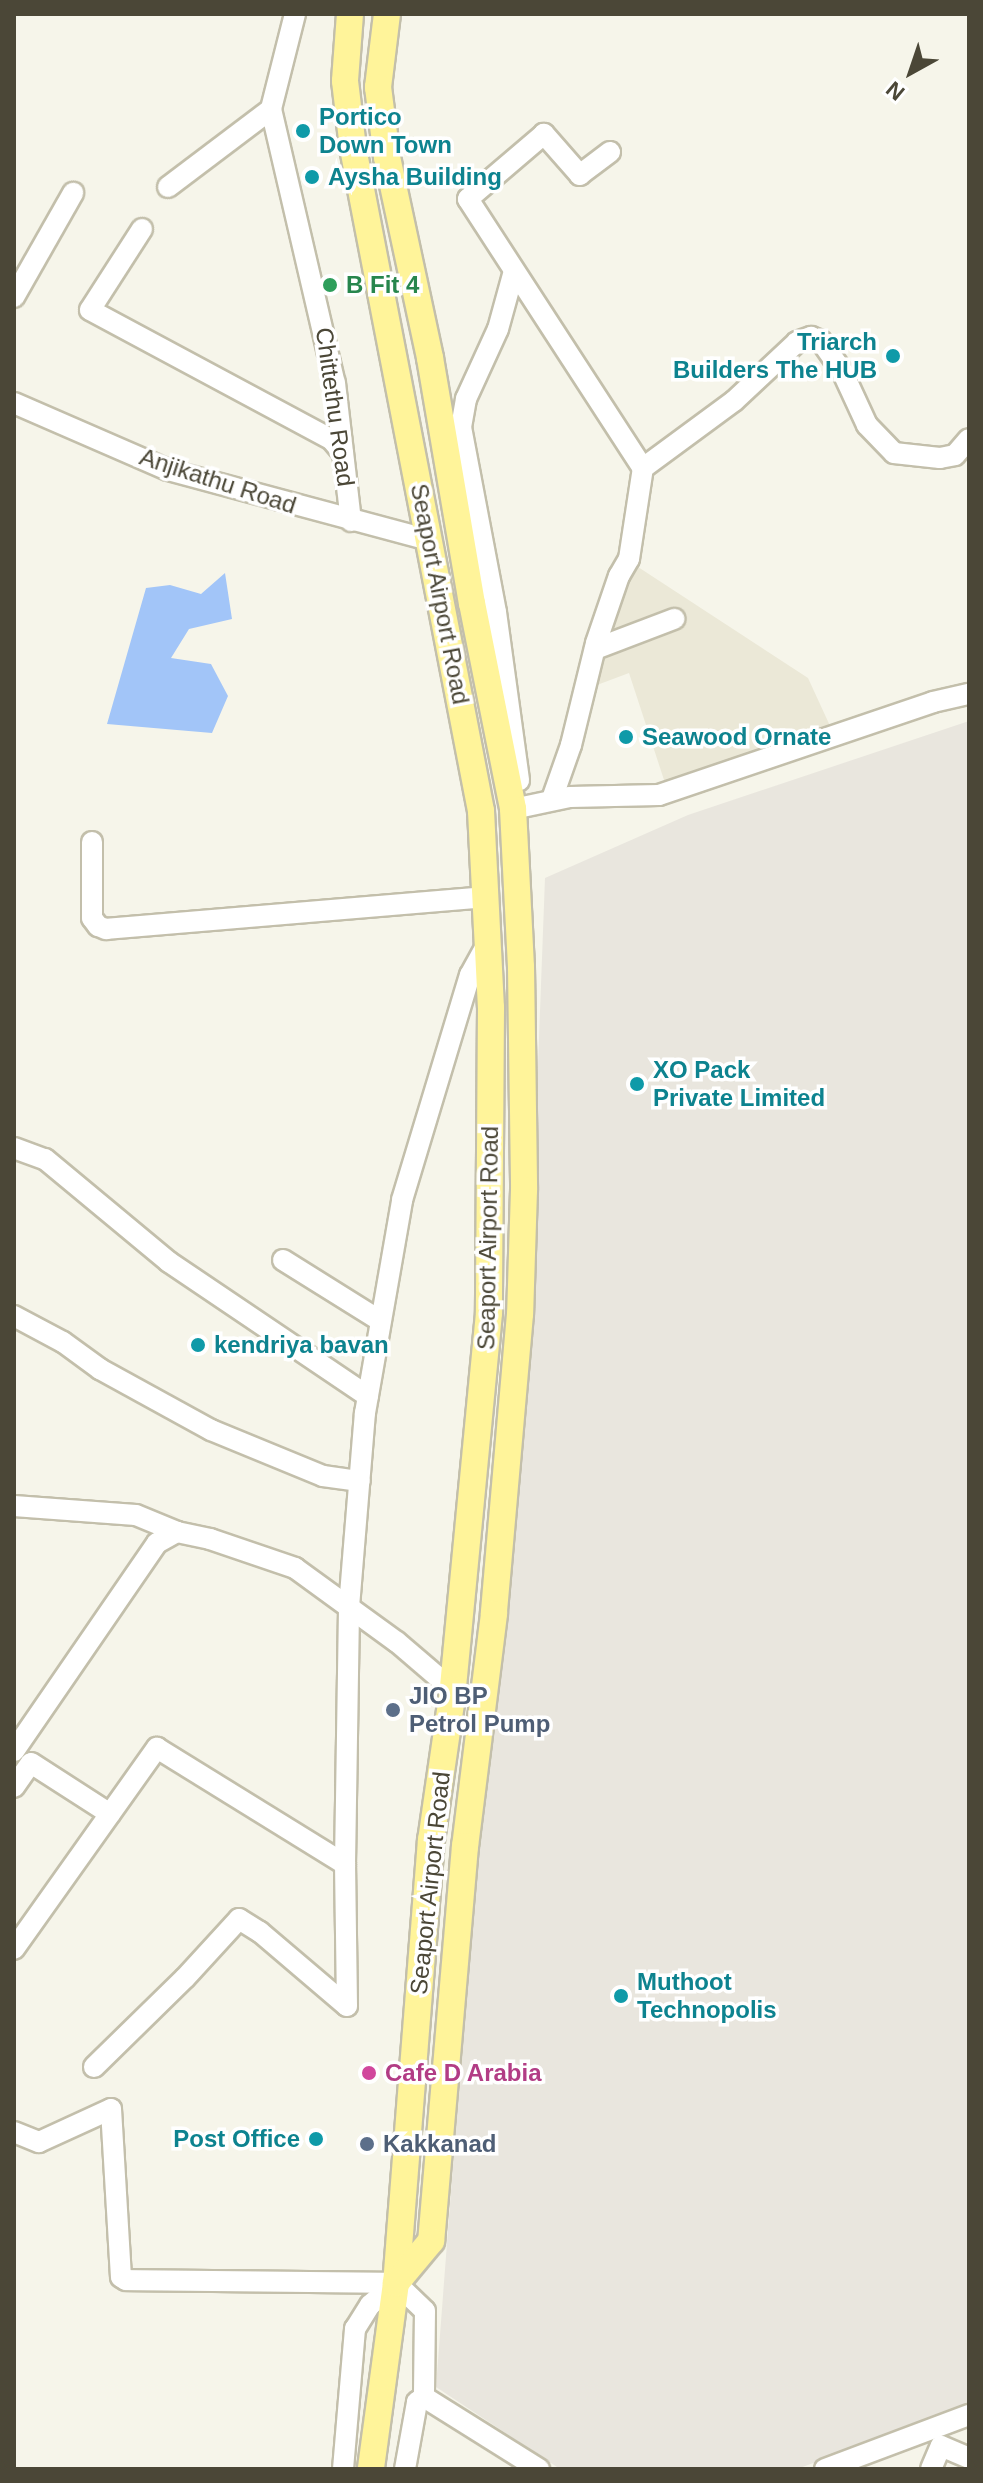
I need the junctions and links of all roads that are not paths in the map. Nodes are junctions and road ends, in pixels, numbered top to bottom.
1 (295, 14) edge
2 (350, 14) edge
3 (387, 14) edge
4 (271, 109) junction
5 (610, 152) dead end
6 (168, 187) dead end
7 (73, 193) dead end
8 (142, 229) dead end
9 (514, 271) junction
10 (14, 297) edge
11 (14, 403) edge
12 (969, 439) edge
13 (343, 453) junction
14 (643, 468) junction
15 (351, 521) junction
16 (429, 540) junction
17 (674, 619) dead end
18 (595, 649) junction
19 (969, 694) edge
20 (552, 799) junction
21 (518, 808) junction
22 (92, 842) dead end
23 (486, 897) junction
24 (489, 941) junction
25 (14, 1148) edge
26 (283, 1260) dead end
27 (14, 1316) edge
28 (379, 1320) junction
29 (368, 1396) junction
30 (360, 1481) junction
31 (14, 1506) edge
32 (177, 1532) junction
33 (349, 1607) junction
34 (453, 1690) junction
35 (14, 1751) edge
36 (14, 1787) edge
37 (110, 1814) junction
38 (345, 1864) junction
39 (14, 1949) edge
40 (94, 2067) dead end
41 (14, 2132) edge
42 (396, 2283) junction
43 (424, 2397) junction
44 (969, 2415) edge
45 (938, 2437) junction
46 (969, 2458) edge
47 (343, 2469) edge
48 (371, 2469) edge
49 (405, 2469) edge
50 (539, 2469) edge
51 (825, 2469) edge
52 (931, 2469) edge

1 - 4 street, Chittethu Road
2 - 16 main road, Seaport Airport Road
3 - 21 main road, Seaport Airport Road
4 - 6 street
4 - 13 street, Chittethu Road
5 - 9 street
7 - 10 street
8 - 13 street
9 - 14 street
9 - 21 street
11 - 15 street, Anjikathu Road
12 - 14 street
13 - 15 street, Chittethu Road
14 - 18 street
15 - 16 street, Anjikathu Road
16 - 23 main road, Seaport Airport Road
17 - 18 street
18 - 20 street
19 - 20 street
20 - 21 street
21 - 42 main road, Seaport Airport Road
22 - 23 street
23 - 24 main road, Seaport Airport Road
24 - 28 street
24 - 34 main road, Seaport Airport Road
25 - 29 street
26 - 28 street
27 - 30 street
28 - 29 street
29 - 30 street
30 - 33 street
31 - 32 street
32 - 33 street
32 - 35 street
33 - 34 street
33 - 38 street
34 - 42 main road, Seaport Airport Road
36 - 37 street
37 - 38 street
37 - 39 street
38 - 40 street
41 - 42 street
42 - 43 street
42 - 47 street
42 - 48 main road, Seaport Airport Road
43 - 49 street
43 - 50 street
44 - 45 street
45 - 46 street
45 - 51 street
45 - 52 street

